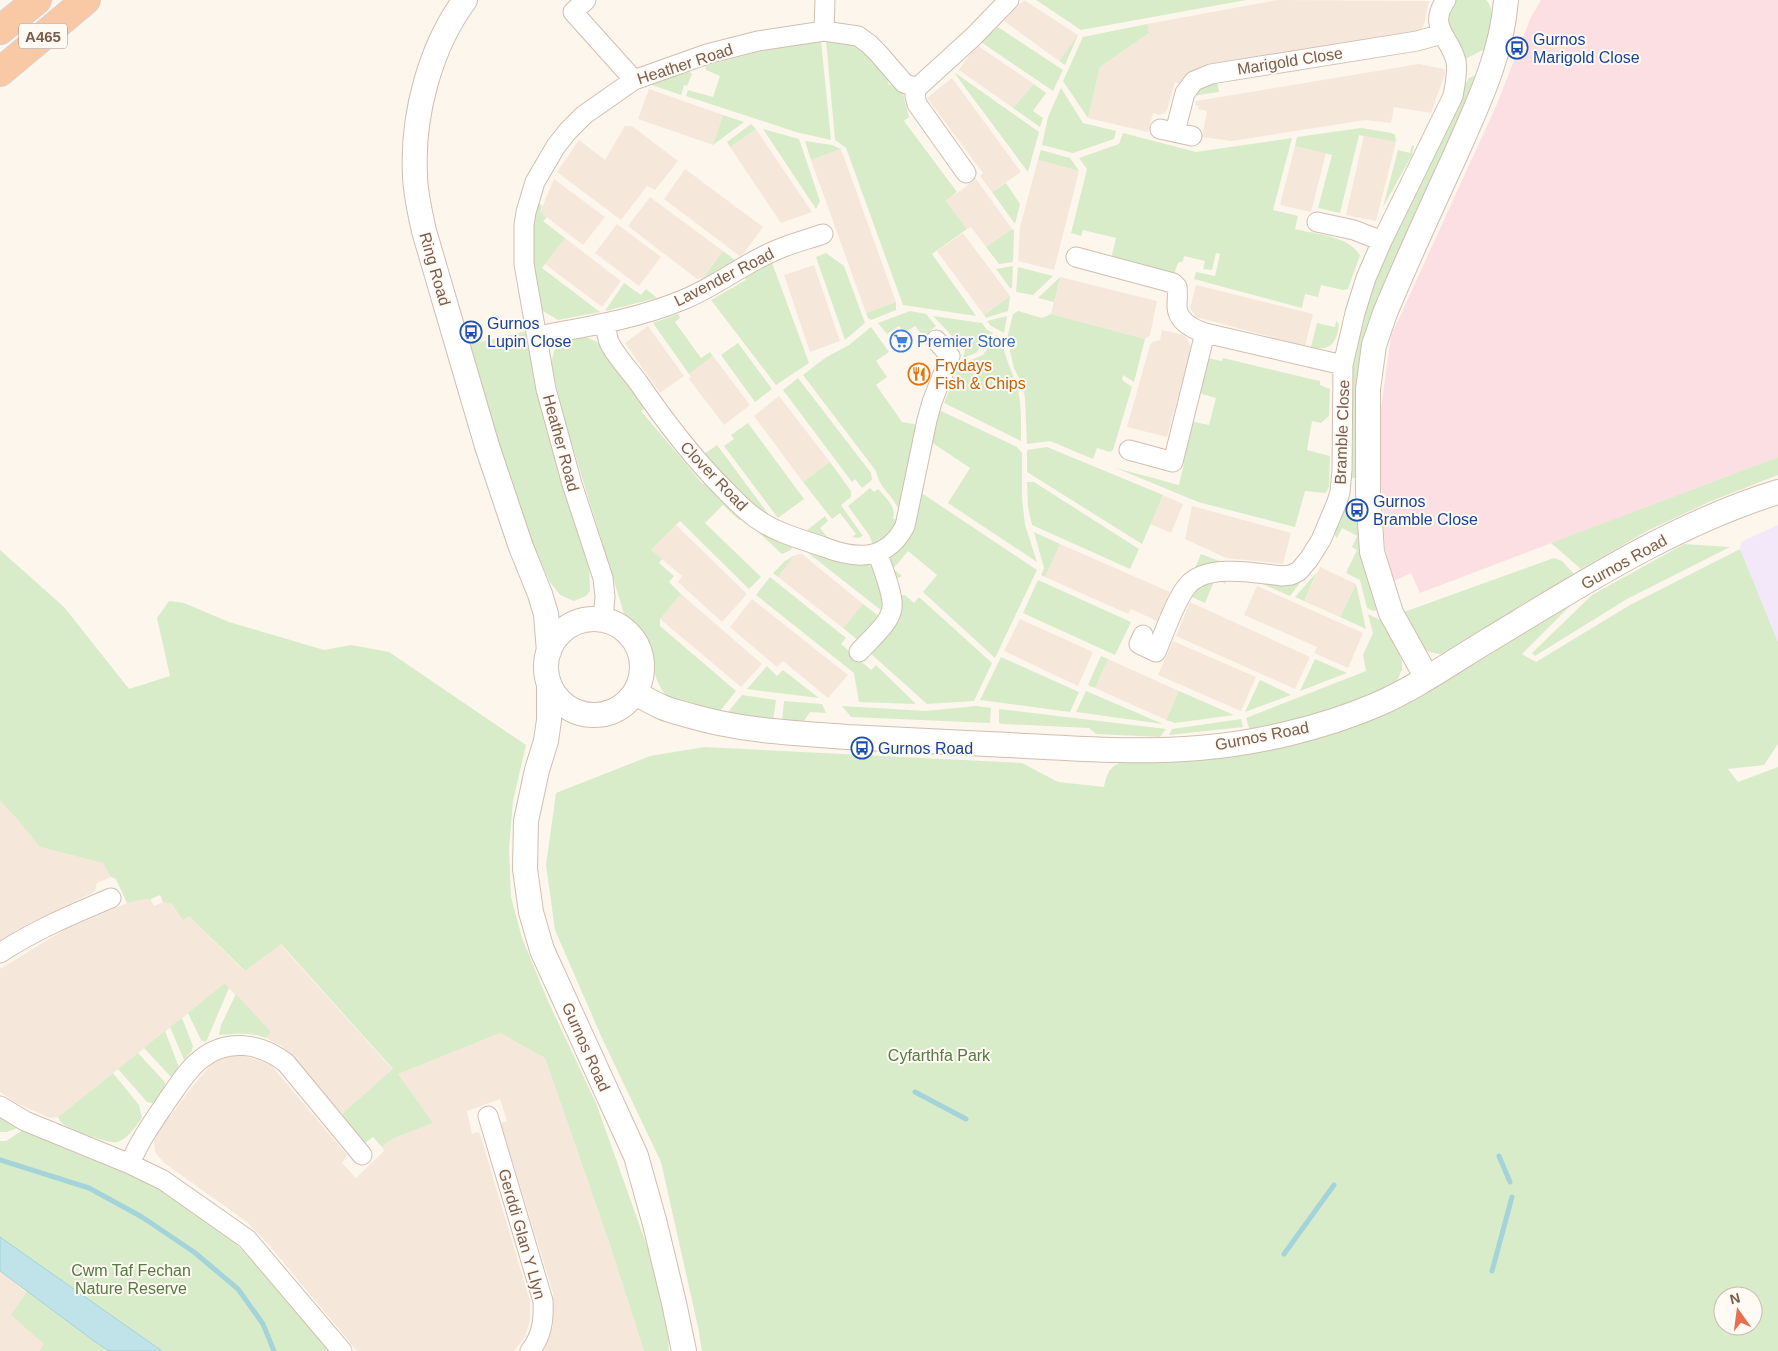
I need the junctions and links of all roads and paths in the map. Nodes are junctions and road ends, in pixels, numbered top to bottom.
1 (37, 0) edge
2 (86, 0) edge
3 (465, 0) edge
4 (586, 0) edge
5 (825, 0) edge
6 (1008, 0) edge
7 (1446, 0) edge
8 (1506, 0) edge
9 (0, 30) edge
10 (824, 31) junction
11 (1442, 34) junction
12 (0, 72) edge
13 (634, 80) junction
14 (916, 88) junction
15 (1176, 132) dead end
16 (966, 173) dead end
17 (1317, 222) dead end
18 (823, 234) dead end
19 (1382, 242) junction
20 (1076, 257) dead end
21 (605, 323) junction
22 (1205, 333) junction
23 (537, 336) junction
24 (936, 340) dead end
25 (1343, 365) junction
26 (1129, 450) dead end
27 (1778, 492) edge
28 (878, 554) junction
29 (540, 594) junction
30 (594, 620) junction
31 (1143, 635) dead end
32 (549, 652) junction
33 (859, 652) dead end
34 (1427, 678) junction
35 (549, 683) junction
36 (635, 694) junction
37 (584, 714) junction
38 (546, 742) junction
39 (111, 898) dead end
40 (0, 953) edge
41 (0, 1106) edge
42 (488, 1116) dead end
43 (362, 1155) dead end
44 (130, 1164) junction
45 (342, 1351) edge
46 (530, 1351) edge
47 (684, 1351) edge

1 - 9 highway, A465
2 - 12 highway, A465
3 - 29 street, Ring Road
4 - 13 street
5 - 10 street
6 - 14 street
7 - 11 street
8 - 34 street
10 - 13 street, Heather Road
10 - 14 street, Heather Road
11 - 15 street, Marigold Close
11 - 19 street
13 - 23 street, Heather Road
14 - 16 street
17 - 19 street
18 - 21 street, Lavender Road
19 - 25 street
20 - 22 street
21 - 23 street, Lavender Road
21 - 28 street, Clover Road
22 - 25 street
22 - 26 street
23 - 30 street, Heather Road
24 - 28 street
25 - 31 street, Bramble Close
27 - 34 street, Gurnos Road
28 - 33 street
29 - 30 street, Ring Road
29 - 32 street, Ring Road
30 - 32 street, Gurnos Road
30 - 36 street
32 - 35 street, Gurnos Road
34 - 36 street, Gurnos Road
35 - 37 street, Gurnos Road
35 - 38 street, Gurnos Road
36 - 37 street, Gurnos Road
37 - 38 street, Gurnos Road
38 - 47 street, Gurnos Road
39 - 40 street
41 - 44 street
42 - 46 street, Gerddi Glan Y Llyn
43 - 44 street
44 - 45 street

